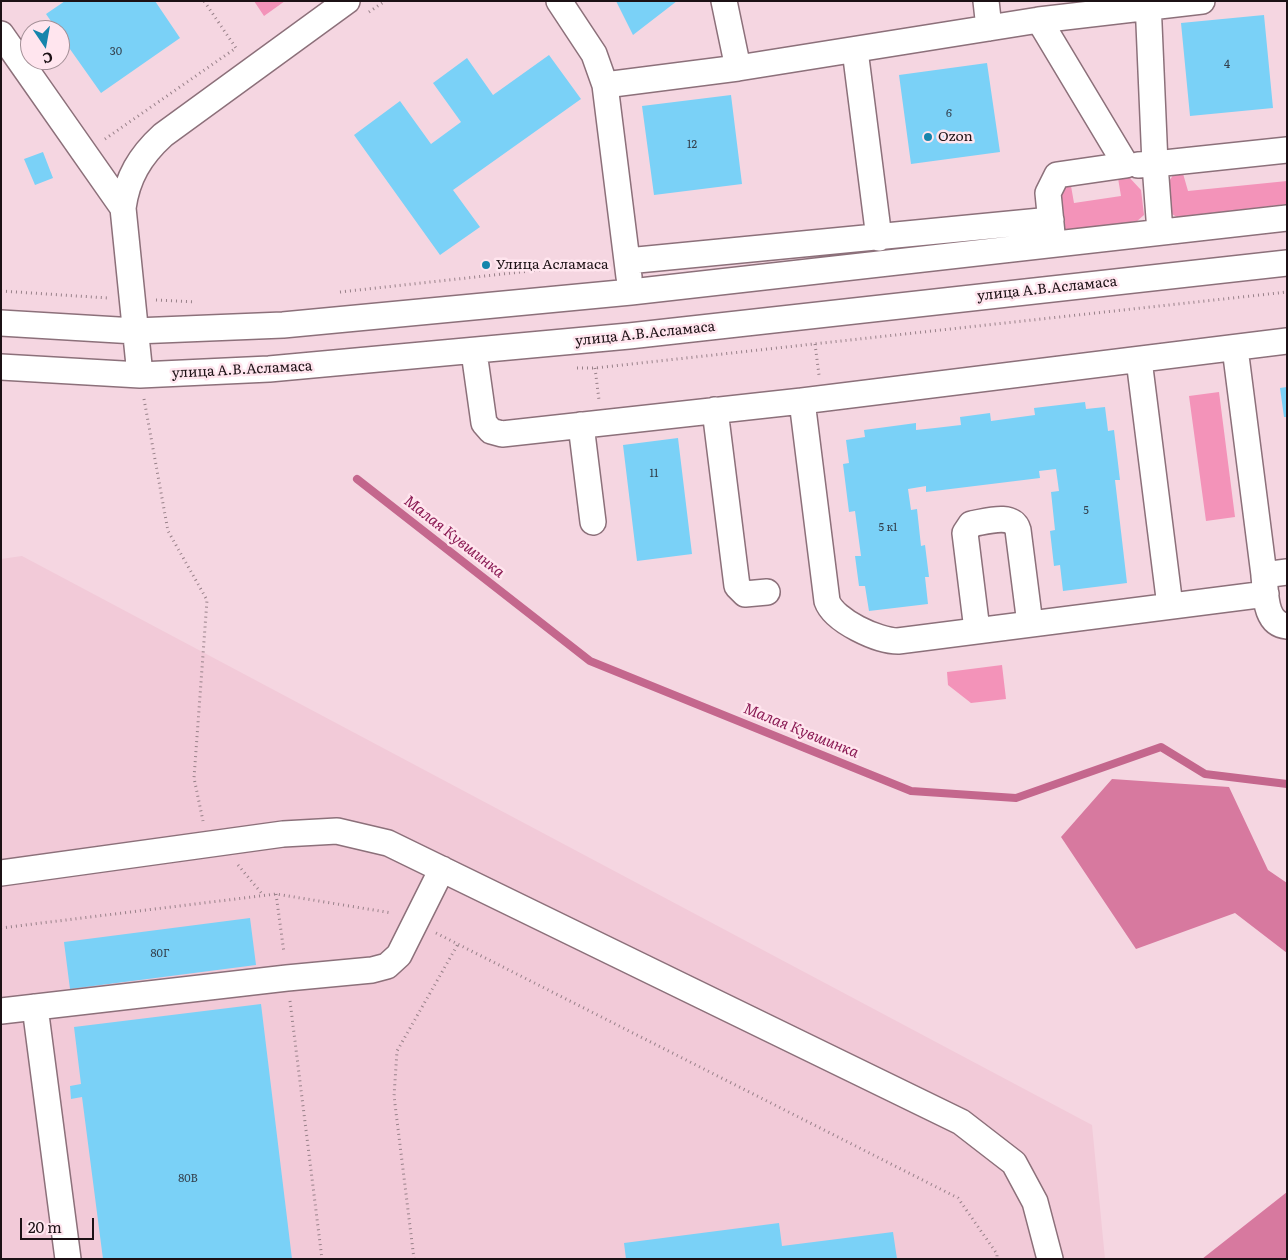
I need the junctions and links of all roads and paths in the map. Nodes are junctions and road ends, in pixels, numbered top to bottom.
1 (204, 1) edge
2 (347, 1) edge
3 (559, 1) edge
4 (724, 1) edge
5 (986, 1) edge
6 (1202, 1) edge
7 (1148, 4) edge
8 (1039, 20) junction
9 (989, 28) junction
10 (1, 34) edge
11 (855, 50) junction
12 (738, 68) junction
13 (605, 85) junction
14 (1287, 150) edge
15 (84, 153) junction
16 (1155, 164) junction
17 (1126, 166) junction
18 (123, 208) junction
19 (1287, 218) edge
20 (1052, 232) junction
21 (1160, 232) junction
22 (880, 238) junction
23 (627, 261) junction
24 (1287, 263) edge
25 (532, 270) junction
26 (534, 278) dead end
27 (1, 291) edge
28 (631, 292) junction
29 (1287, 292) edge
30 (330, 294) dead end
31 (115, 298) dead end
32 (148, 299) dead end
33 (205, 302) dead end
34 (1, 323) edge
35 (135, 331) junction
36 (1287, 341) edge
37 (815, 344) junction
38 (1235, 348) junction
39 (474, 352) junction
40 (1139, 360) junction
41 (1, 367) edge
42 (576, 368) dead end
43 (595, 368) junction
44 (140, 375) junction
45 (812, 399) junction
46 (715, 410) junction
47 (591, 424) junction
48 (593, 522) dead end
49 (1272, 580) edge
50 (767, 592) dead end
51 (1170, 606) junction
52 (1030, 624) junction
53 (1287, 626) edge
54 (977, 630) junction
55 (219, 843) junction
56 (442, 868) junction
57 (1, 873) edge
58 (276, 894) junction
59 (263, 896) junction
60 (415, 923) junction
61 (1, 928) edge
62 (458, 944) junction
63 (287, 978) junction
64 (35, 1007) junction
65 (1, 1011) edge
66 (68, 1259) edge
67 (322, 1259) edge
68 (414, 1259) edge
69 (997, 1259) edge
70 (1050, 1259) edge

1 - 15 path
2 - 18 street
3 - 13 street
4 - 12 street
5 - 9 street
6 - 7 street
7 - 8 street
7 - 16 street
8 - 9 street
8 - 17 street
9 - 11 street
10 - 15 street
11 - 12 street
11 - 22 street
12 - 13 street
13 - 23 street
14 - 16 street
15 - 18 street
16 - 17 street
16 - 21 street
17 - 20 street
18 - 35 street
19 - 21 street
20 - 21 street
20 - 22 street
20 - 28 street
22 - 23 street
23 - 25 path
23 - 28 street
24 - 39 street, улица А.В.Асламаса
25 - 26 path
25 - 30 path
27 - 31 path
28 - 35 street
29 - 37 path
32 - 33 path
34 - 35 street
35 - 44 street
36 - 38 street
37 - 43 path
37 - 45 path
38 - 40 street
38 - 49 street
39 - 44 street, улица А.В.Асламаса
39 - 47 street
40 - 45 street
40 - 51 street
41 - 44 street, улица А.В.Асламаса
42 - 43 path
43 - 47 path
44 - 55 path
45 - 46 street
45 - 54 street
46 - 47 street
46 - 50 street
47 - 48 street
49 - 51 street
49 - 53 street
51 - 52 street
52 - 54 street
52 - 54 street
55 - 56 street
55 - 57 street
55 - 59 path
56 - 60 street
56 - 70 street
58 - 59 path
58 - 60 path
58 - 63 path
59 - 61 path
60 - 62 path
60 - 63 street
62 - 68 path
62 - 69 path
63 - 64 street
63 - 67 path
64 - 65 street
64 - 66 street

